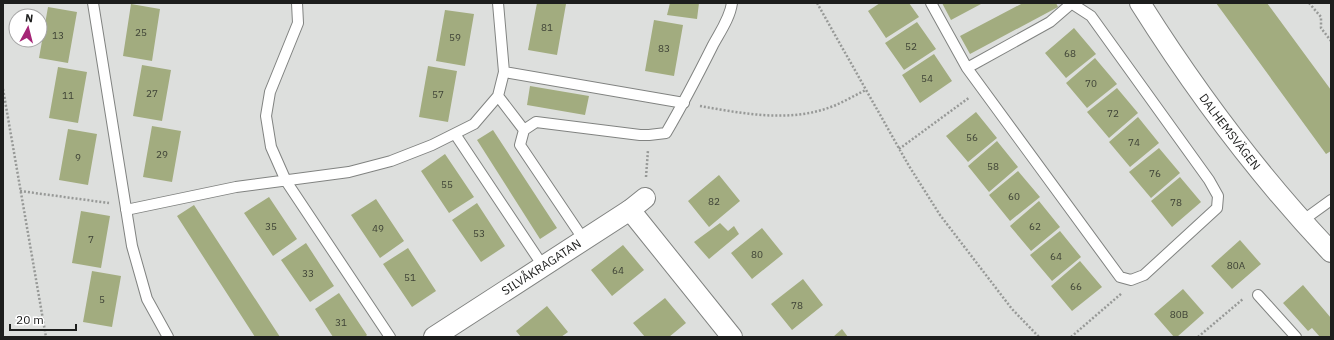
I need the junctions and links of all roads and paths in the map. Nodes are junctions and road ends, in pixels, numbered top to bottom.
1 (94, 3) edge
2 (297, 3) edge
3 (498, 3) edge
4 (732, 3) edge
5 (817, 3) edge
6 (931, 3) edge
7 (1072, 3) edge
8 (1140, 3) edge
9 (1308, 3) edge
10 (1331, 41) edge
11 (966, 68) junction
12 (504, 72) junction
13 (3, 89) edge
14 (982, 89) junction
15 (866, 90) junction
16 (498, 96) junction
17 (684, 103) junction
18 (524, 130) junction
19 (455, 134) junction
20 (649, 135) junction
21 (899, 149) junction
22 (286, 181) junction
23 (20, 191) junction
24 (1331, 200) edge
25 (638, 204) junction
26 (126, 208) junction
27 (1302, 222) junction
28 (584, 240) junction
29 (1331, 252) edge
30 (543, 266) junction
31 (1131, 280) junction
32 (1258, 295) joint
33 (458, 331) edge
34 (46, 337) edge
35 (168, 337) edge
36 (390, 337) edge
37 (434, 337) edge
38 (732, 337) edge
39 (1039, 337) edge
40 (1071, 337) edge
41 (1198, 337) edge
42 (1296, 337) edge

1 - 26 lane
2 - 22 lane
3 - 12 lane
4 - 17 lane
5 - 15 path
6 - 11 lane
7 - 11 lane
7 - 31 lane
8 - 27 street, DALHEMSVÄGEN
9 - 10 path
11 - 14 lane
12 - 16 lane
12 - 17 lane
13 - 23 path
14 - 21 path
14 - 31 lane
15 - 17 path
15 - 21 path
16 - 18 lane
16 - 19 lane
17 - 20 lane
18 - 20 lane
18 - 28 lane
19 - 22 lane
19 - 30 lane
20 - 25 path
21 - 39 path
22 - 26 lane
22 - 36 lane
23 - 26 path
23 - 34 path
24 - 27 lane
25 - 28 street, SILVÅKRAGATAN
25 - 38 street
26 - 35 lane
27 - 29 street, DALHEMSVÄGEN
28 - 30 street, SILVÅKRAGATAN
30 - 33 street, SILVÅKRAGATAN
31 - 40 path
32 - 41 path
32 - 42 lane
33 - 37 street, SILVÅKRAGATAN

